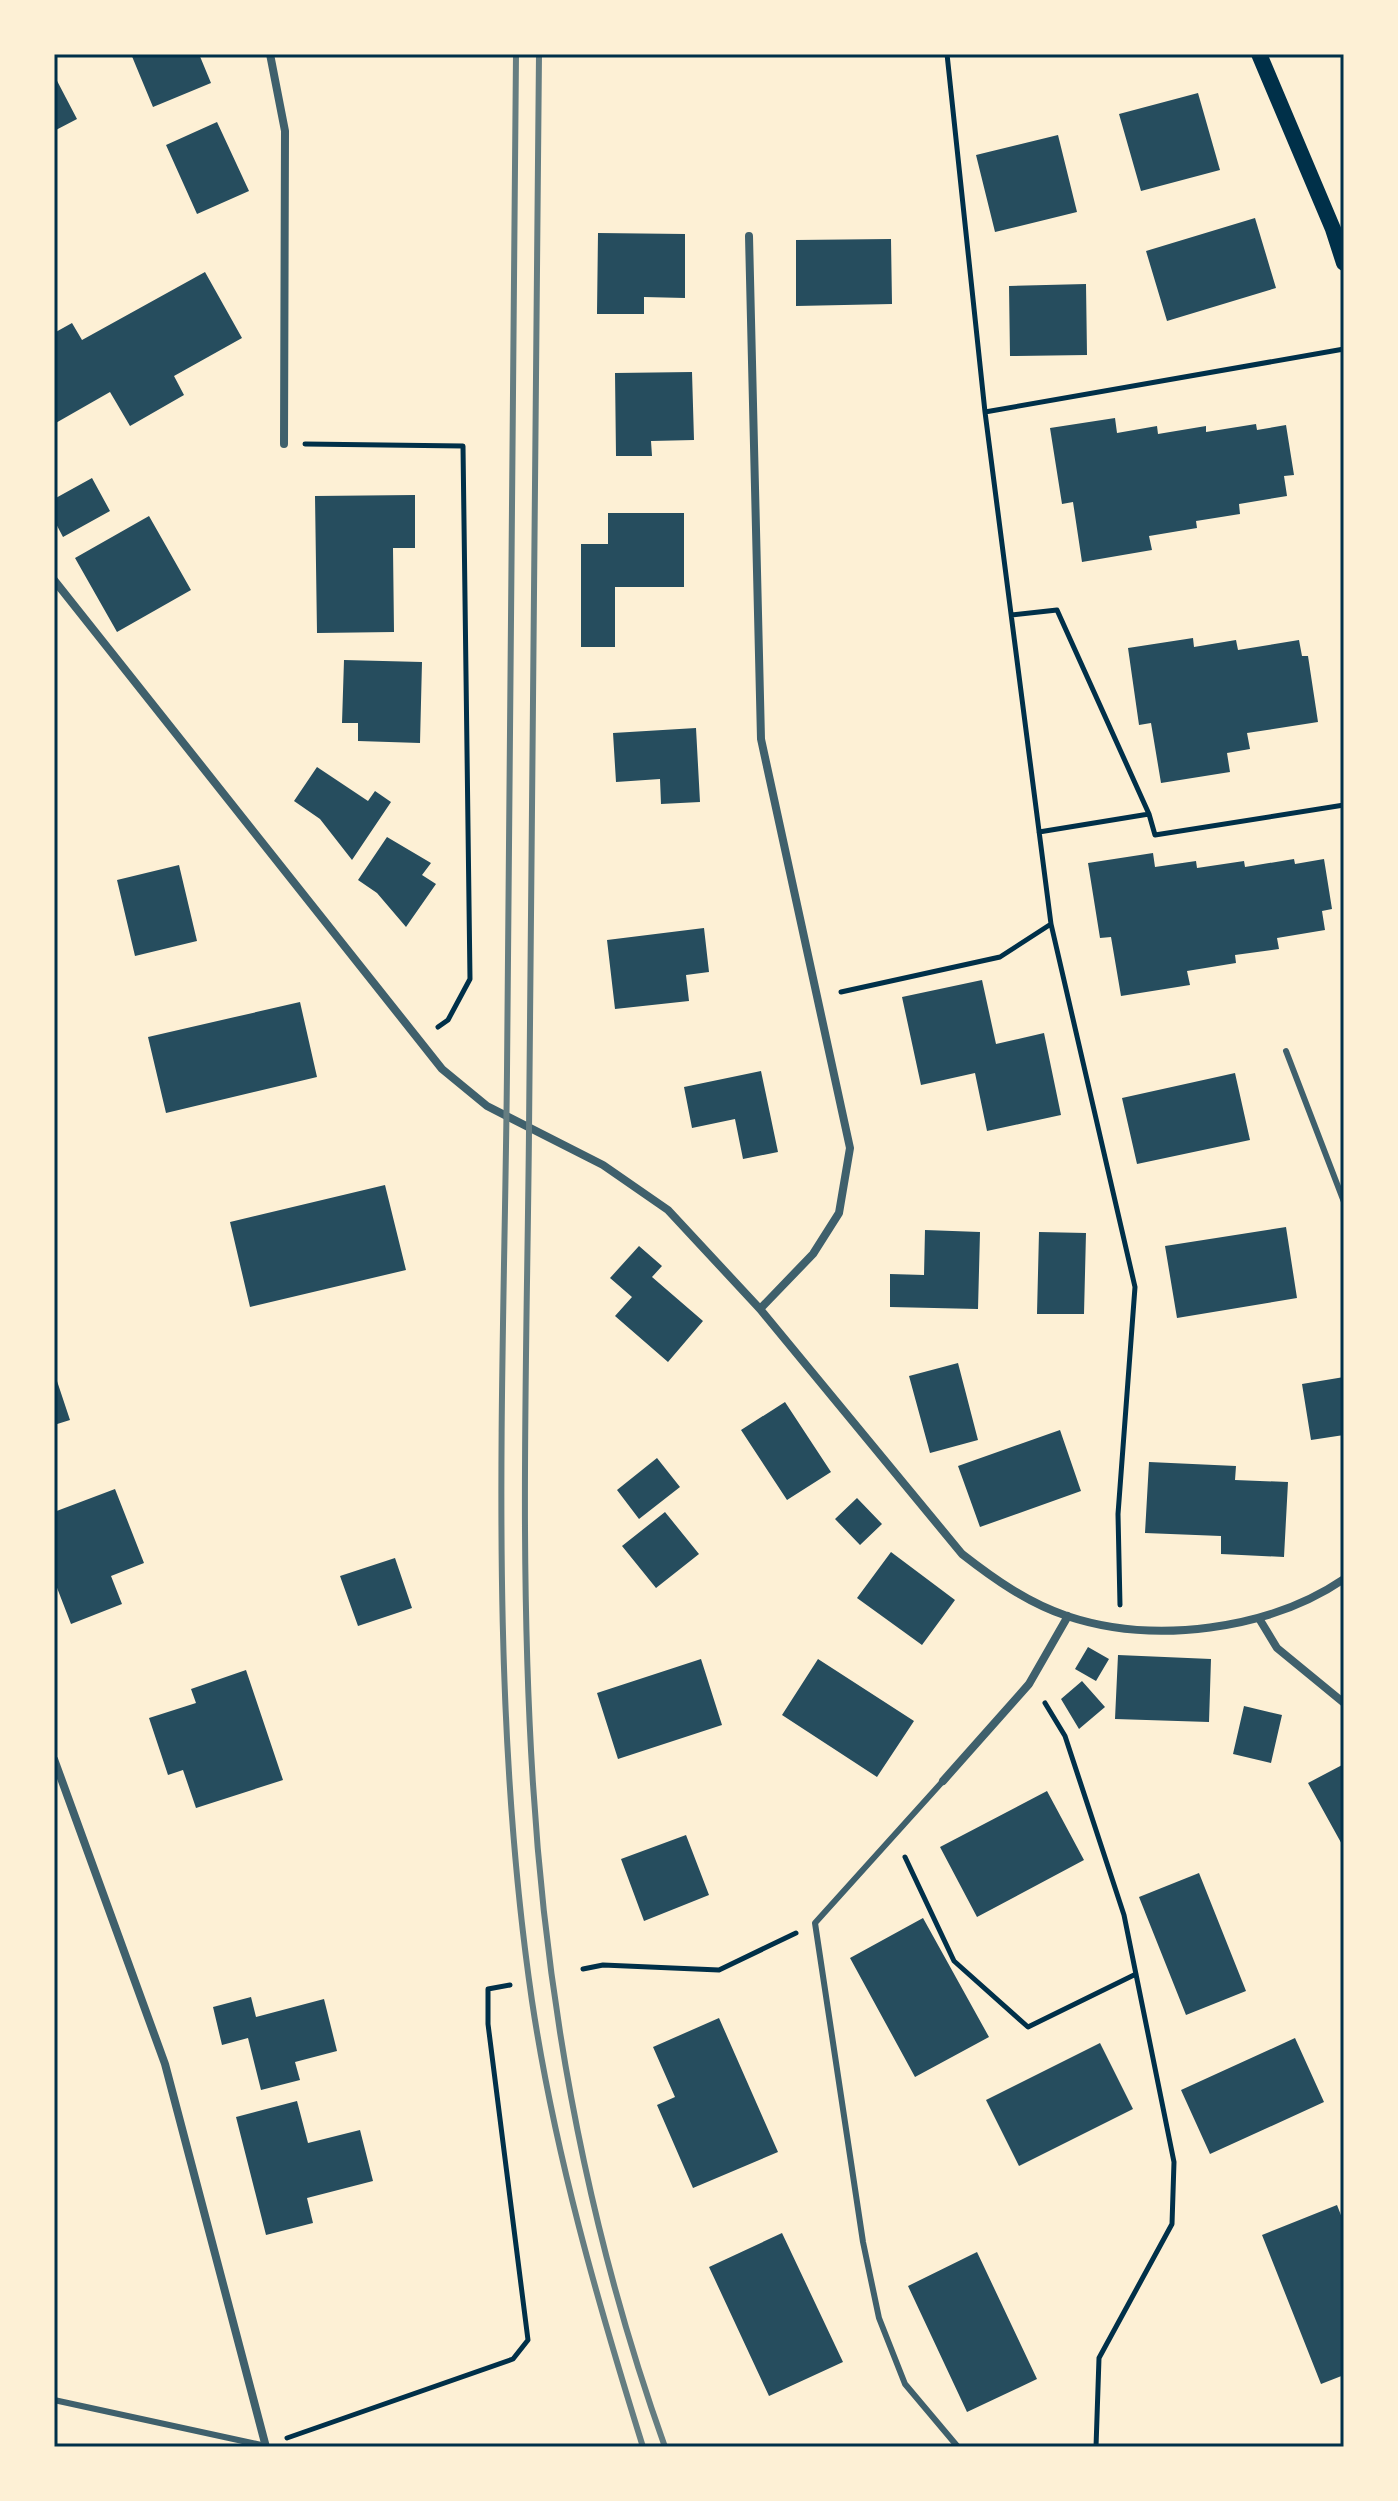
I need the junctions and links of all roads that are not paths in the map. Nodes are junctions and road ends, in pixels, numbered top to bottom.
1 (270, 54) edge
2 (1259, 54) edge
3 (749, 236) dead end
4 (1344, 263) edge
5 (284, 444) road end
6 (54, 580) edge
7 (1286, 1051) dead end
8 (1344, 1202) edge
9 (760, 1309) junction
10 (1344, 1579) edge
11 (1068, 1616) junction
12 (1260, 1620) junction
13 (1344, 1703) edge
14 (54, 1759) edge
15 (943, 1781) joint
16 (54, 2400) edge
17 (266, 2446) edge
18 (958, 2447) edge

1 - 5 street
2 - 4 main road
3 - 9 street
6 - 9 street
7 - 8 lane
9 - 11 street
10 - 12 street
11 - 12 street
11 - 15 street
12 - 13 street
14 - 17 street
15 - 18 lane
16 - 17 lane

